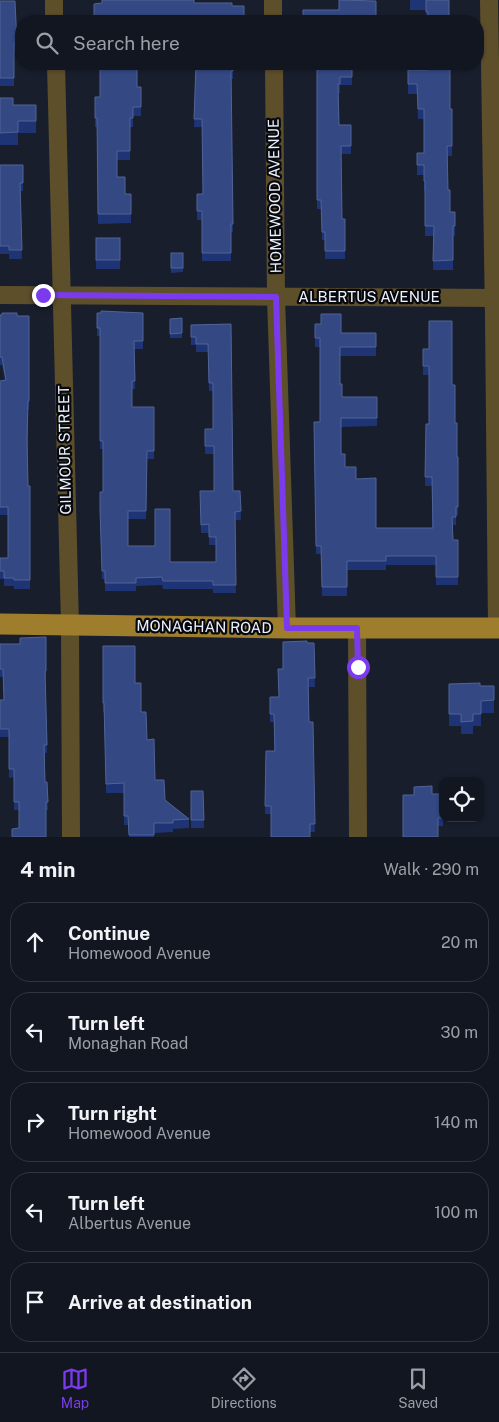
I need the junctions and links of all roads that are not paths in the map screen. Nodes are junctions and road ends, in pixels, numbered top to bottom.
1 (54, 0) edge
2 (273, 0) edge
3 (489, 0) edge
4 (54, 15) edge
5 (273, 15) edge
6 (56, 70) edge
7 (274, 70) edge
8 (0, 294) edge
9 (62, 295) junction
10 (276, 297) junction
11 (496, 298) edge
12 (0, 624) edge
13 (70, 625) junction
14 (287, 628) junction
15 (357, 628) junction
16 (498, 628) edge
17 (71, 837) edge
18 (358, 837) edge

1 - 4 street
2 - 5 street
3 - 11 street
6 - 9 street, GILMOUR STREET
7 - 10 street, HOMEWOOD AVENUE
8 - 9 street, ALBERTUS AVENUE
9 - 10 street, ALBERTUS AVENUE
9 - 13 street, GILMOUR STREET
10 - 11 street, ALBERTUS AVENUE
10 - 14 street, HOMEWOOD AVENUE
11 - 16 street
12 - 13 main road, MONAGHAN ROAD
13 - 14 main road, MONAGHAN ROAD
13 - 17 street, GILMOUR STREET
14 - 15 main road, MONAGHAN ROAD
15 - 16 main road, MONAGHAN ROAD
15 - 18 street

